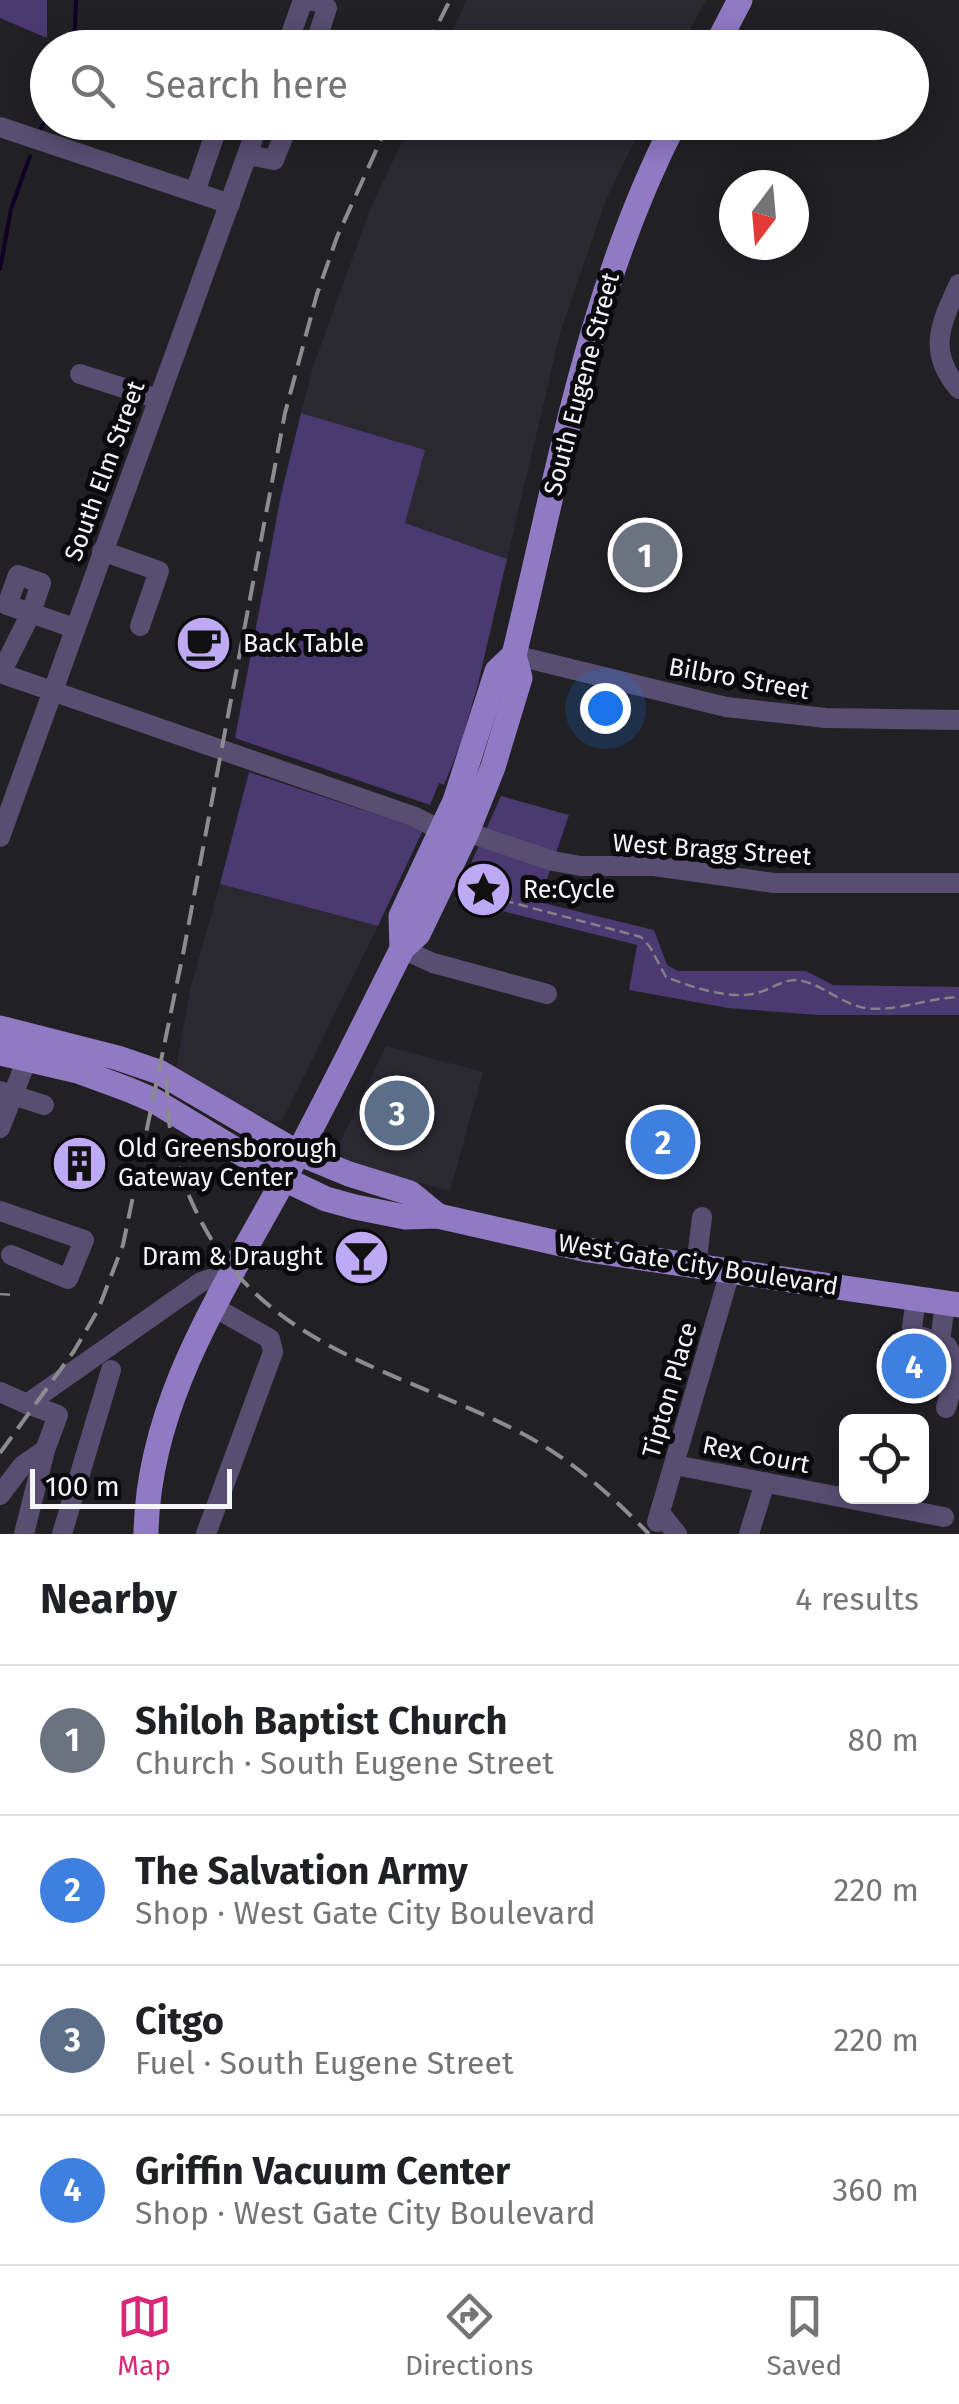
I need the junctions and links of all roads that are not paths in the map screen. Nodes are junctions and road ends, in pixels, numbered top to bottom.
1 (306, 0) edge
2 (740, 0) edge
3 (294, 30) edge
4 (320, 30) edge
5 (724, 30) edge
6 (0, 127) edge
7 (30, 137) edge
8 (39, 140) edge
9 (213, 140) edge
10 (254, 140) edge
11 (282, 140) edge
12 (667, 140) edge
13 (248, 155) junction
14 (204, 164) junction
15 (240, 177) junction
16 (196, 192) junction
17 (230, 204) junction
18 (959, 284) edge
19 (80, 374) dead end
20 (959, 388) edge
21 (158, 400) junction
22 (102, 551) junction
23 (140, 626) dead end
24 (74, 628) junction
25 (514, 655) junction
26 (0, 673) edge
27 (51, 691) junction
28 (959, 720) edge
29 (454, 831) junction
30 (0, 837) edge
31 (959, 883) edge
32 (402, 948) junction
33 (547, 994) dead end
34 (0, 1028) edge
35 (0, 1053) edge
36 (26, 1059) junction
37 (7, 1093) edge
38 (44, 1105) dead end
39 (0, 1128) edge
40 (298, 1153) junction
41 (284, 1180) junction
42 (0, 1211) edge
43 (438, 1216) junction
44 (702, 1217) dead end
45 (11, 1256) dead end
46 (696, 1267) junction
47 (233, 1272) junction
48 (730, 1272) junction
49 (916, 1298) junction
50 (952, 1304) edge
51 (214, 1306) junction
52 (940, 1342) junction
53 (112, 1370) dead end
54 (0, 1392) edge
55 (27, 1404) junction
56 (946, 1408) dead end
57 (58, 1415) junction
58 (94, 1428) junction
59 (45, 1450) junction
60 (676, 1464) junction
61 (765, 1482) junction
62 (0, 1494) edge
63 (944, 1517) dead end
64 (24, 1534) edge
65 (62, 1534) edge
66 (146, 1534) edge
67 (206, 1534) edge
68 (677, 1534) edge
69 (749, 1534) edge

1 - 3 street
1 - 4 street
2 - 5 main road
6 - 7 street
8 - 16 street
9 - 14 street
10 - 13 street, South Elm Street
11 - 13 street
12 - 25 main road, South Eugene Street
13 - 15 street, South Elm Street
14 - 15 street
14 - 16 street
15 - 17 street, South Elm Street
16 - 17 street
17 - 21 street, South Elm Street
18 - 20 street
19 - 21 street
21 - 22 street, South Elm Street
22 - 23 street
22 - 24 street, South Elm Street
24 - 26 street
24 - 27 street, South Elm Street
25 - 28 street, Bilbro Street
25 - 29 main road, South Eugene Street
26 - 27 street, West Bragg Street
27 - 29 street, West Bragg Street
27 - 30 street, South Elm Street
29 - 31 street, West Bragg Street
29 - 32 main road, South Eugene Street
29 - 32 main road, South Eugene Street
32 - 33 street
32 - 40 main road, South Eugene Street
34 - 40 main road, West Gate City Boulevard
35 - 36 main road, West Gate City Boulevard
36 - 37 street
36 - 41 main road, West Gate City Boulevard
37 - 38 street
37 - 39 street
40 - 41 main road, South Eugene Street
40 - 43 main road, West Gate City Boulevard
41 - 43 main road, West Gate City Boulevard
41 - 47 main road, South Eugene Street
42 - 45 street
43 - 46 main road, West Gate City Boulevard
44 - 46 street
46 - 48 main road, West Gate City Boulevard
47 - 51 main road, South Eugene Street
47 - 55 street
48 - 49 main road, West Gate City Boulevard
48 - 60 street, Tipton Place
49 - 50 main road, West Gate City Boulevard
49 - 52 street
50 - 52 street
51 - 66 main road, South Eugene Street
51 - 67 street
52 - 56 street
53 - 58 street
54 - 55 street
55 - 57 street
57 - 58 street
57 - 59 street
58 - 65 street
59 - 62 street
59 - 64 street
60 - 61 street, Rex Court
60 - 68 street, Tipton Place
61 - 63 street, Rex Court
61 - 69 street

